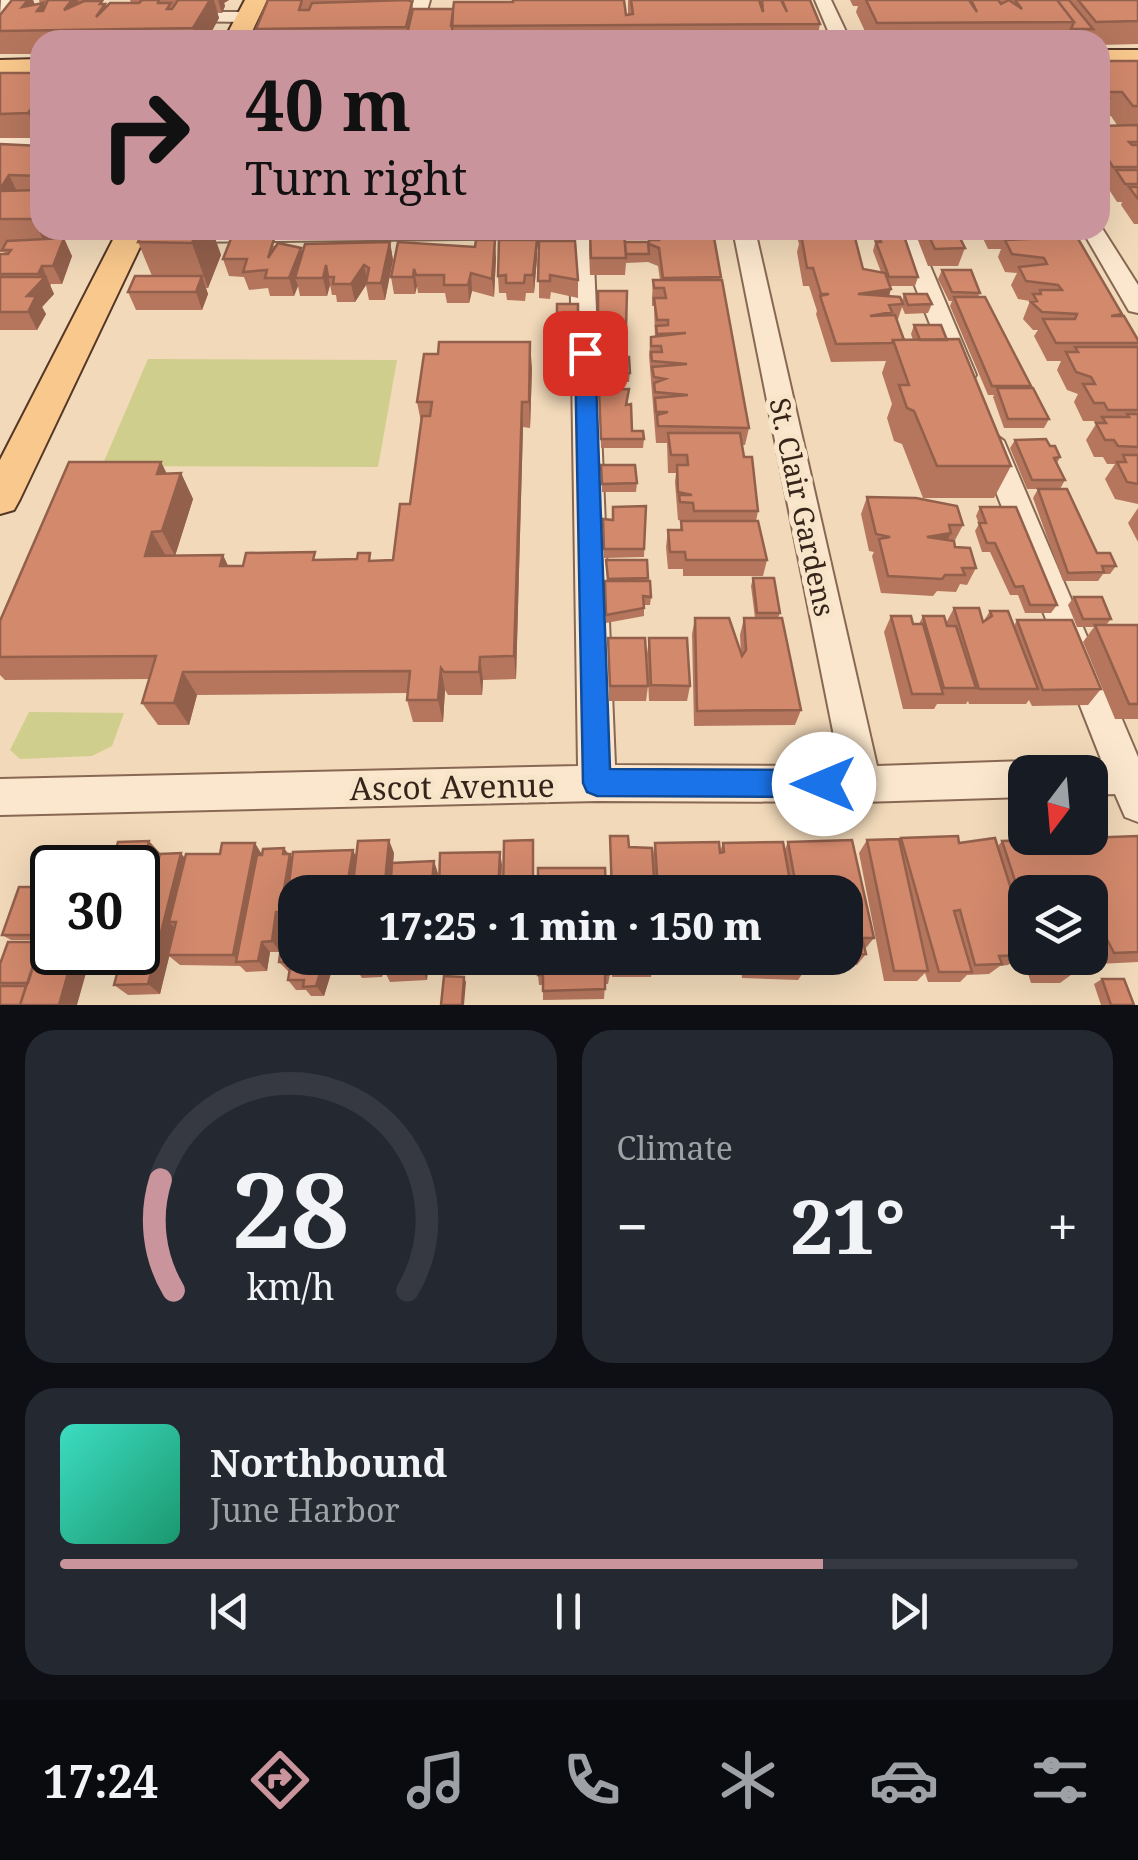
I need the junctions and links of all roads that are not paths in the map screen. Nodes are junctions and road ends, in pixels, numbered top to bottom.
1 (10, 0) edge
2 (823, 0) edge
3 (252, 8) edge
4 (414, 9) edge
5 (439, 14) edge
6 (0, 15) edge
7 (154, 17) edge
8 (29, 18) edge
9 (837, 30) edge
10 (1110, 57) edge
11 (1138, 57) edge
12 (30, 66) edge
13 (0, 67) edge
14 (1110, 78) edge
15 (1138, 78) edge
16 (0, 88) edge
17 (30, 88) edge
18 (30, 142) edge
19 (0, 143) edge
20 (128, 240) edge
21 (581, 240) edge
22 (746, 240) edge
23 (908, 240) edge
24 (1098, 240) edge
25 (1138, 305) edge
26 (0, 499) edge
27 (1008, 780) edge
28 (597, 783) junction
29 (1123, 783) edge
30 (862, 784) junction
31 (0, 797) edge

1 - 6 street
2 - 9 street
3 - 7 street
4 - 5 street
6 - 8 street
10 - 11 main road
12 - 13 main road
14 - 15 main road
16 - 17 main road
18 - 19 street
20 - 26 main road
21 - 28 street
22 - 30 street, St. Clair Gardens
23 - 29 street
24 - 25 street
27 - 30 street, Ascot Avenue
28 - 30 street, Ascot Avenue
28 - 31 street, Ascot Avenue

